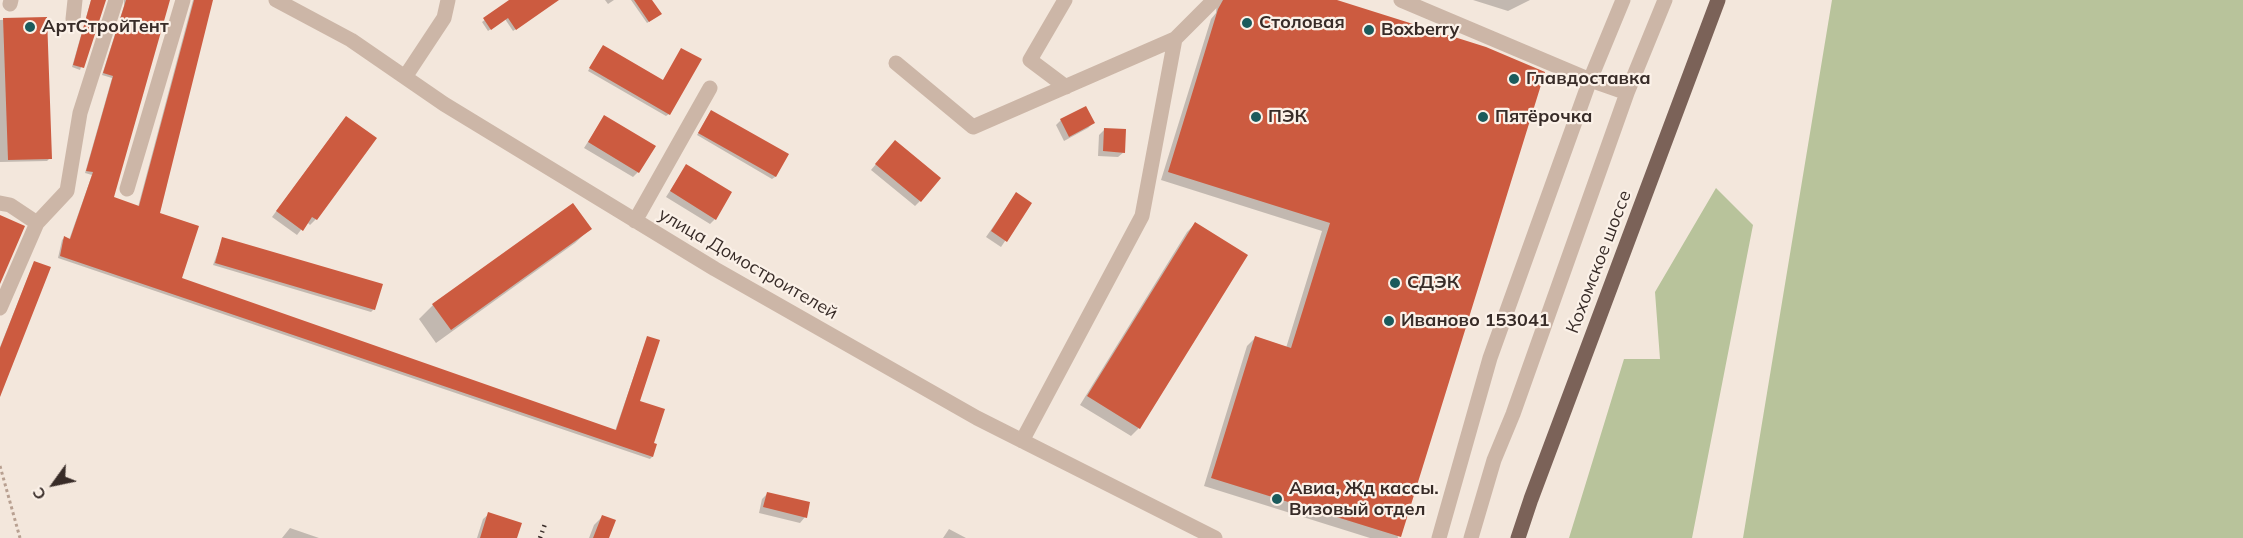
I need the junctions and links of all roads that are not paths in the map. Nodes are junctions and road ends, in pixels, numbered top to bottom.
1 (75, 0) edge
2 (116, 0) edge
3 (183, 0) edge
4 (276, 0) edge
5 (448, 0) edge
6 (1065, 0) edge
7 (1214, 0) edge
8 (1401, 0) edge
9 (1623, 0) edge
10 (1665, 0) edge
11 (1708, 0) edge
12 (1718, 0) edge
13 (73, 19) dead end
14 (1175, 39) junction
15 (896, 63) dead end
16 (405, 77) junction
17 (1590, 80) junction
18 (1066, 87) junction
19 (710, 88) dead end
20 (1627, 93) junction
21 (127, 189) dead end
22 (0, 203) edge
23 (635, 220) junction
24 (37, 223) junction
25 (0, 308) edge
26 (1022, 441) junction
27 (1215, 538) edge
28 (1439, 538) edge
29 (1471, 538) edge
30 (1509, 538) edge
31 (1518, 538) edge

1 - 13 street
2 - 24 street
3 - 21 street
4 - 16 street, улица Домостроителей
5 - 16 street
6 - 18 street
7 - 14 street
8 - 17 street
9 - 17 street
10 - 20 street
11 - 30 main road, Кохомское шоссе
12 - 31 main road, Кохомское шоссе
14 - 18 street
14 - 26 street
15 - 18 street
16 - 23 street, улица Домостроителей
17 - 20 street
17 - 28 street
19 - 23 street
20 - 29 street
22 - 24 street
23 - 26 street, улица Домостроителей
24 - 25 street
26 - 27 street, улица Домостроителей

